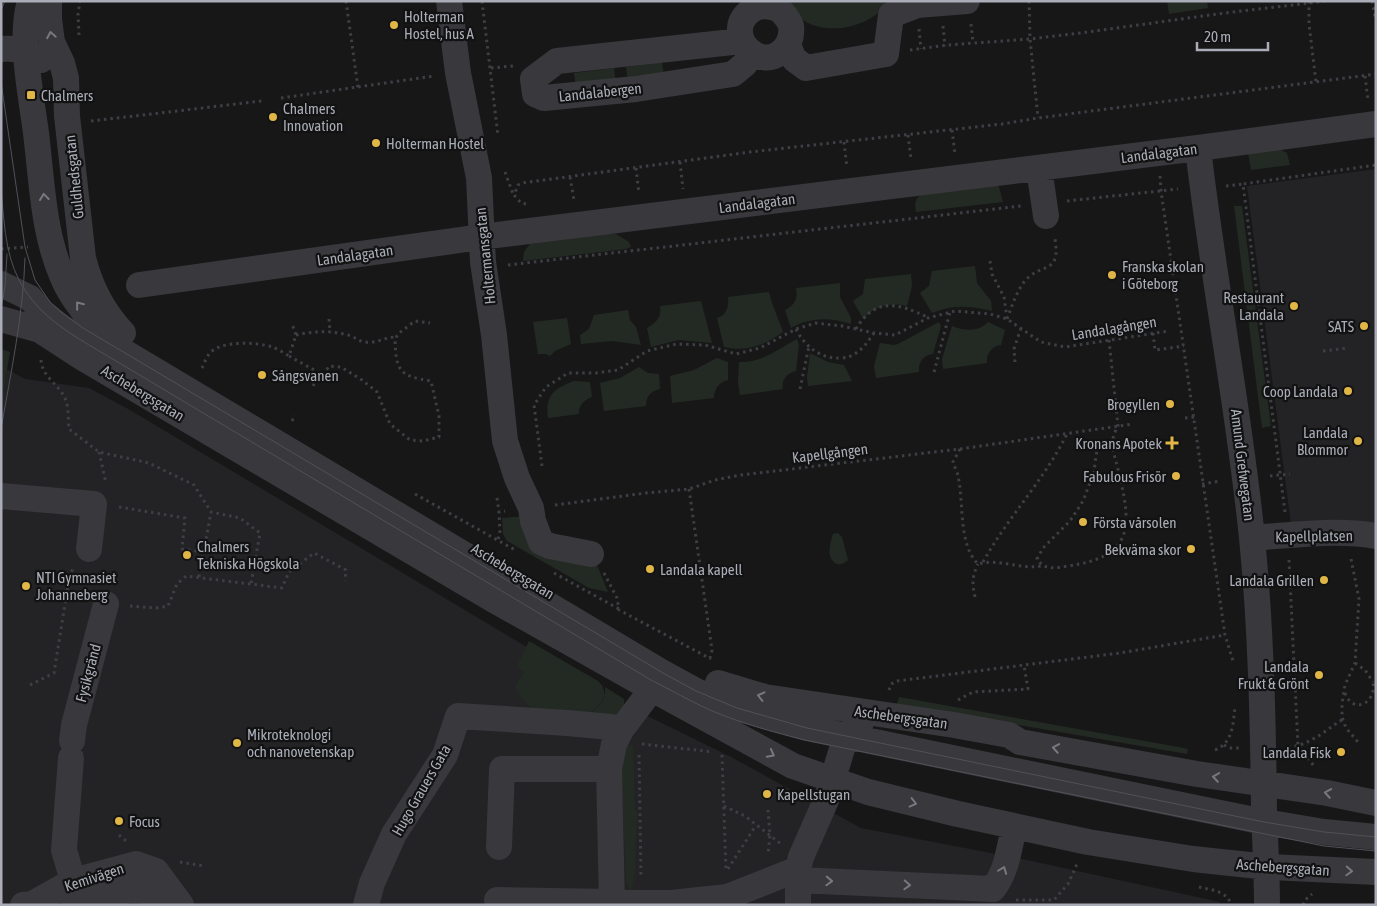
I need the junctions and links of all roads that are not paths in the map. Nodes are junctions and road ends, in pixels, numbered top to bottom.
1 (30, 1) edge
2 (49, 1) edge
3 (449, 1) edge
4 (967, 1) edge
5 (776, 5) edge
6 (788, 45) junction
7 (746, 47) junction
8 (14, 50) edge
9 (1372, 114) edge
10 (79, 119) junction
11 (1198, 148) junction
12 (1039, 168) junction
13 (1048, 219) road end
14 (481, 238) junction
15 (83, 258) junction
16 (63, 280) junction
17 (1, 284) edge
18 (138, 285) dead end
19 (1, 297) edge
20 (30, 298) junction
21 (1, 319) edge
22 (1, 496) edge
23 (1376, 536) edge
24 (1252, 538) junction
25 (89, 549) dead end
26 (591, 554) road end
27 (106, 604) road end
28 (652, 689) junction
29 (844, 742) junction
30 (1020, 742) junction
31 (621, 747) junction
32 (832, 780) junction
33 (1264, 784) junction
34 (1376, 803) edge
35 (958, 814) junction
36 (1014, 827) junction
37 (1264, 828) junction
38 (1376, 837) edge
39 (499, 847) dead end
40 (1376, 851) edge
41 (1268, 867) junction
42 (1376, 872) edge
43 (799, 878) edge
44 (726, 891) edge
45 (74, 893) edge
46 (177, 899) edge
47 (497, 900) dead end
48 (612, 904) edge
49 (23, 905) edge
50 (366, 905) edge
51 (1267, 905) edge

1 - 8 street
10 -> 2 street, Guldhedsgatan
3 - 14 street, Holtermansgatan
4 - 6 street
5 - 6 street
5 - 7 street
6 - 7 street, Landalabergen
7 - 7 street, Landalabergen
8 - 10 street
16 -> 8 street
9 - 11 street, Landalagatan
10 - 15 street, Guldhedsgatan
11 - 12 street, Landalagatan
11 - 24 street, Amund Grefwegatan
12 - 13 street
12 - 14 street, Landalagatan
14 - 18 street, Landalagatan
14 - 26 street, Holtermansgatan
15 - 16 street
30 -> 15 street, Aschebergsgatan
16 - 20 street
29 -> 16 street
17 - 20 street
19 - 20 street
20 - 29 street
21 - 28 street, Aschebergsgatan
22 - 25 street
23 - 24 street, Kapellplatsen
24 - 33 street, Amund Grefwegatan
27 - 45 street, Fysikgränd
28 - 31 street
28 -> 32 street, Aschebergsgatan
29 - 30 street, Aschebergsgatan
29 - 32 street
29 - 37 street
33 -> 30 street, Aschebergsgatan
31 - 39 street
31 - 48 street
31 - 50 street, Hugo Grauers Gata
32 -> 35 street, Aschebergsgatan
32 - 43 street
34 -> 33 street, Aschebergsgatan
33 - 37 street, Amund Grefwegatan
35 - 36 street, Aschebergsgatan
35 - 37 street, Aschebergsgatan
36 - 41 street, Aschebergsgatan
43 -> 36 street
37 - 38 street
37 - 40 street
37 - 41 street, Amund Grefwegatan
41 -> 42 street, Aschebergsgatan
41 - 51 street, Amund Grefwegatan
43 - 44 street
44 - 48 street
45 - 46 street, Kemivägen
45 - 49 street, Kemivägen
47 - 48 street

